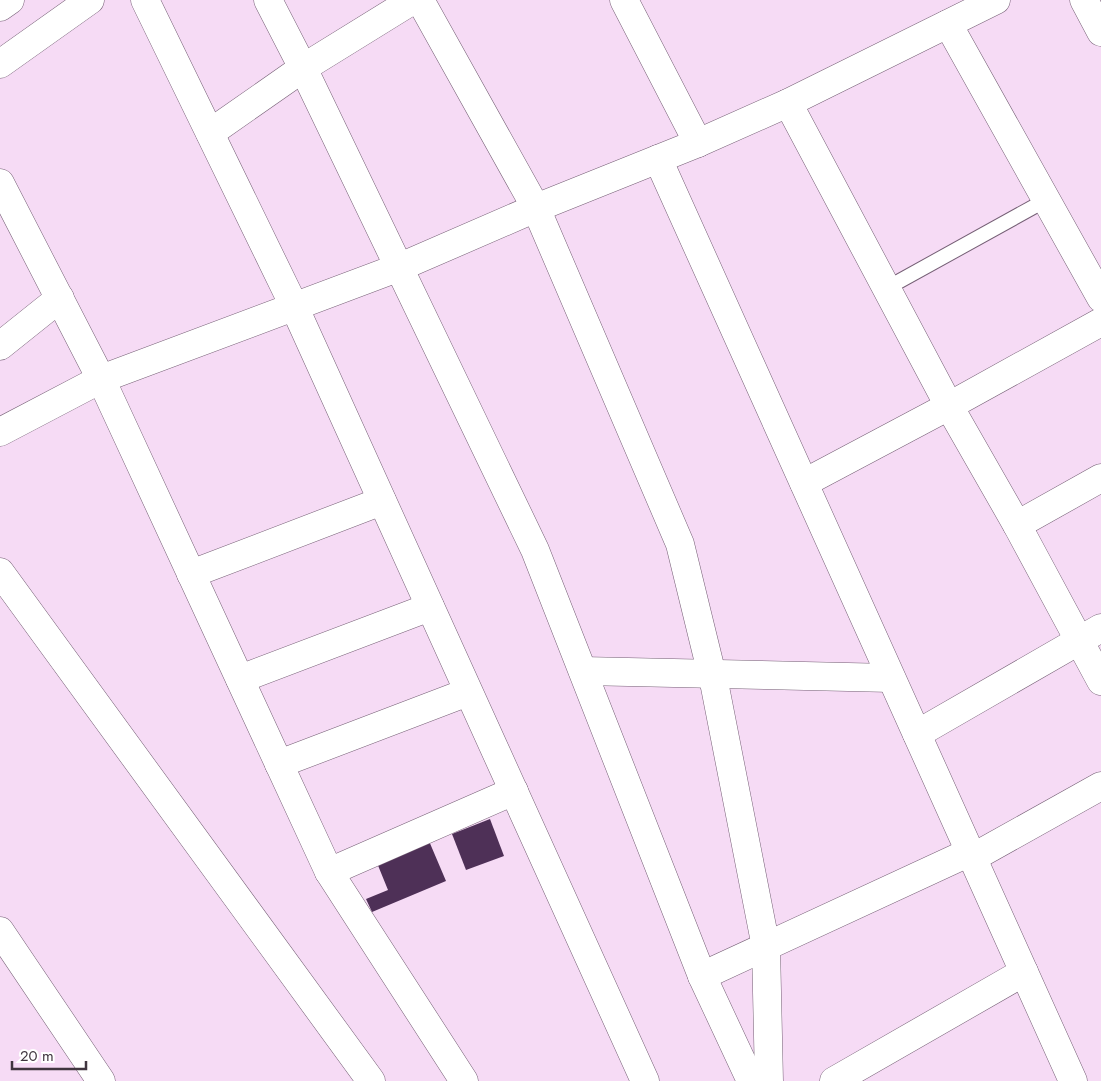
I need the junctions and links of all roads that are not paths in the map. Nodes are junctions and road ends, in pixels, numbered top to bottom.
1 (10, 0) edge
2 (90, 0) edge
3 (145, 0) edge
4 (268, 0) edge
5 (413, 0) edge
6 (420, 0) edge
7 (624, 0) edge
8 (996, 0) edge
9 (1084, 0) edge
10 (0, 7) edge
11 (948, 24) junction
12 (1101, 32) edge
13 (0, 64) edge
14 (303, 68) junction
15 (788, 103) junction
16 (210, 133) junction
17 (698, 143) junction
18 (658, 159) junction
19 (0, 183) edge
20 (1046, 200) junction
21 (536, 208) junction
22 (400, 266) junction
23 (887, 288) junction
24 (60, 298) junction
25 (1101, 298) edge
26 (294, 306) junction
27 (1101, 322) edge
28 (0, 346) edge
29 (101, 379) junction
30 (949, 406) junction
31 (0, 432) edge
32 (1101, 478) edge
33 (804, 483) junction
34 (382, 501) junction
35 (1017, 525) junction
36 (192, 574) junction
37 (3, 580) edge
38 (430, 607) junction
39 (1090, 635) edge
40 (583, 671) junction
41 (712, 674) junction
42 (891, 678) junction
43 (240, 679) junction
44 (1101, 681) edge
45 (468, 692) junction
46 (916, 734) junction
47 (279, 764) junction
48 (1101, 786) edge
49 (514, 791) junction
50 (971, 855) junction
51 (329, 872) junction
52 (0, 931) edge
53 (766, 947) junction
54 (1024, 972) junction
55 (702, 976) junction
56 (101, 1081) edge
57 (371, 1081) edge
58 (464, 1081) edge
59 (645, 1081) edge
60 (751, 1081) edge
61 (768, 1081) edge
62 (834, 1081) edge
63 (1073, 1081) edge

1 - 10 street
2 - 13 street
3 - 16 street
4 - 14 street
5 - 14 street
6 - 21 street
7 - 17 street
8 - 11 street
9 - 12 street
11 - 15 street
11 - 20 street
14 - 16 street
14 - 22 street
15 - 17 street
15 - 23 street
16 - 26 street
17 - 18 street
18 - 21 street
18 - 33 street
19 - 24 street
20 - 23 lane
20 - 25 street
21 - 22 street
21 - 41 street
22 - 26 street
22 - 40 street
23 - 30 street
24 - 28 street
24 - 29 street
26 - 29 street
26 - 34 street
27 - 30 street
29 - 31 street
29 - 36 street
30 - 33 street
30 - 35 street
32 - 35 street
33 - 42 street
34 - 36 street
34 - 38 street
35 - 39 street
36 - 43 street
37 - 57 street
38 - 43 street
38 - 45 street
39 - 44 street
39 - 46 street
40 - 41 street
40 - 55 street
41 - 42 street
41 - 53 street
42 - 46 street
43 - 47 street
45 - 47 street
45 - 49 street
46 - 50 street
47 - 51 street
48 - 50 street
49 - 51 street
49 - 59 street
50 - 53 street
50 - 54 street
51 - 58 street
52 - 56 street
53 - 55 street
53 - 61 street
54 - 62 street
54 - 63 street
55 - 60 street

